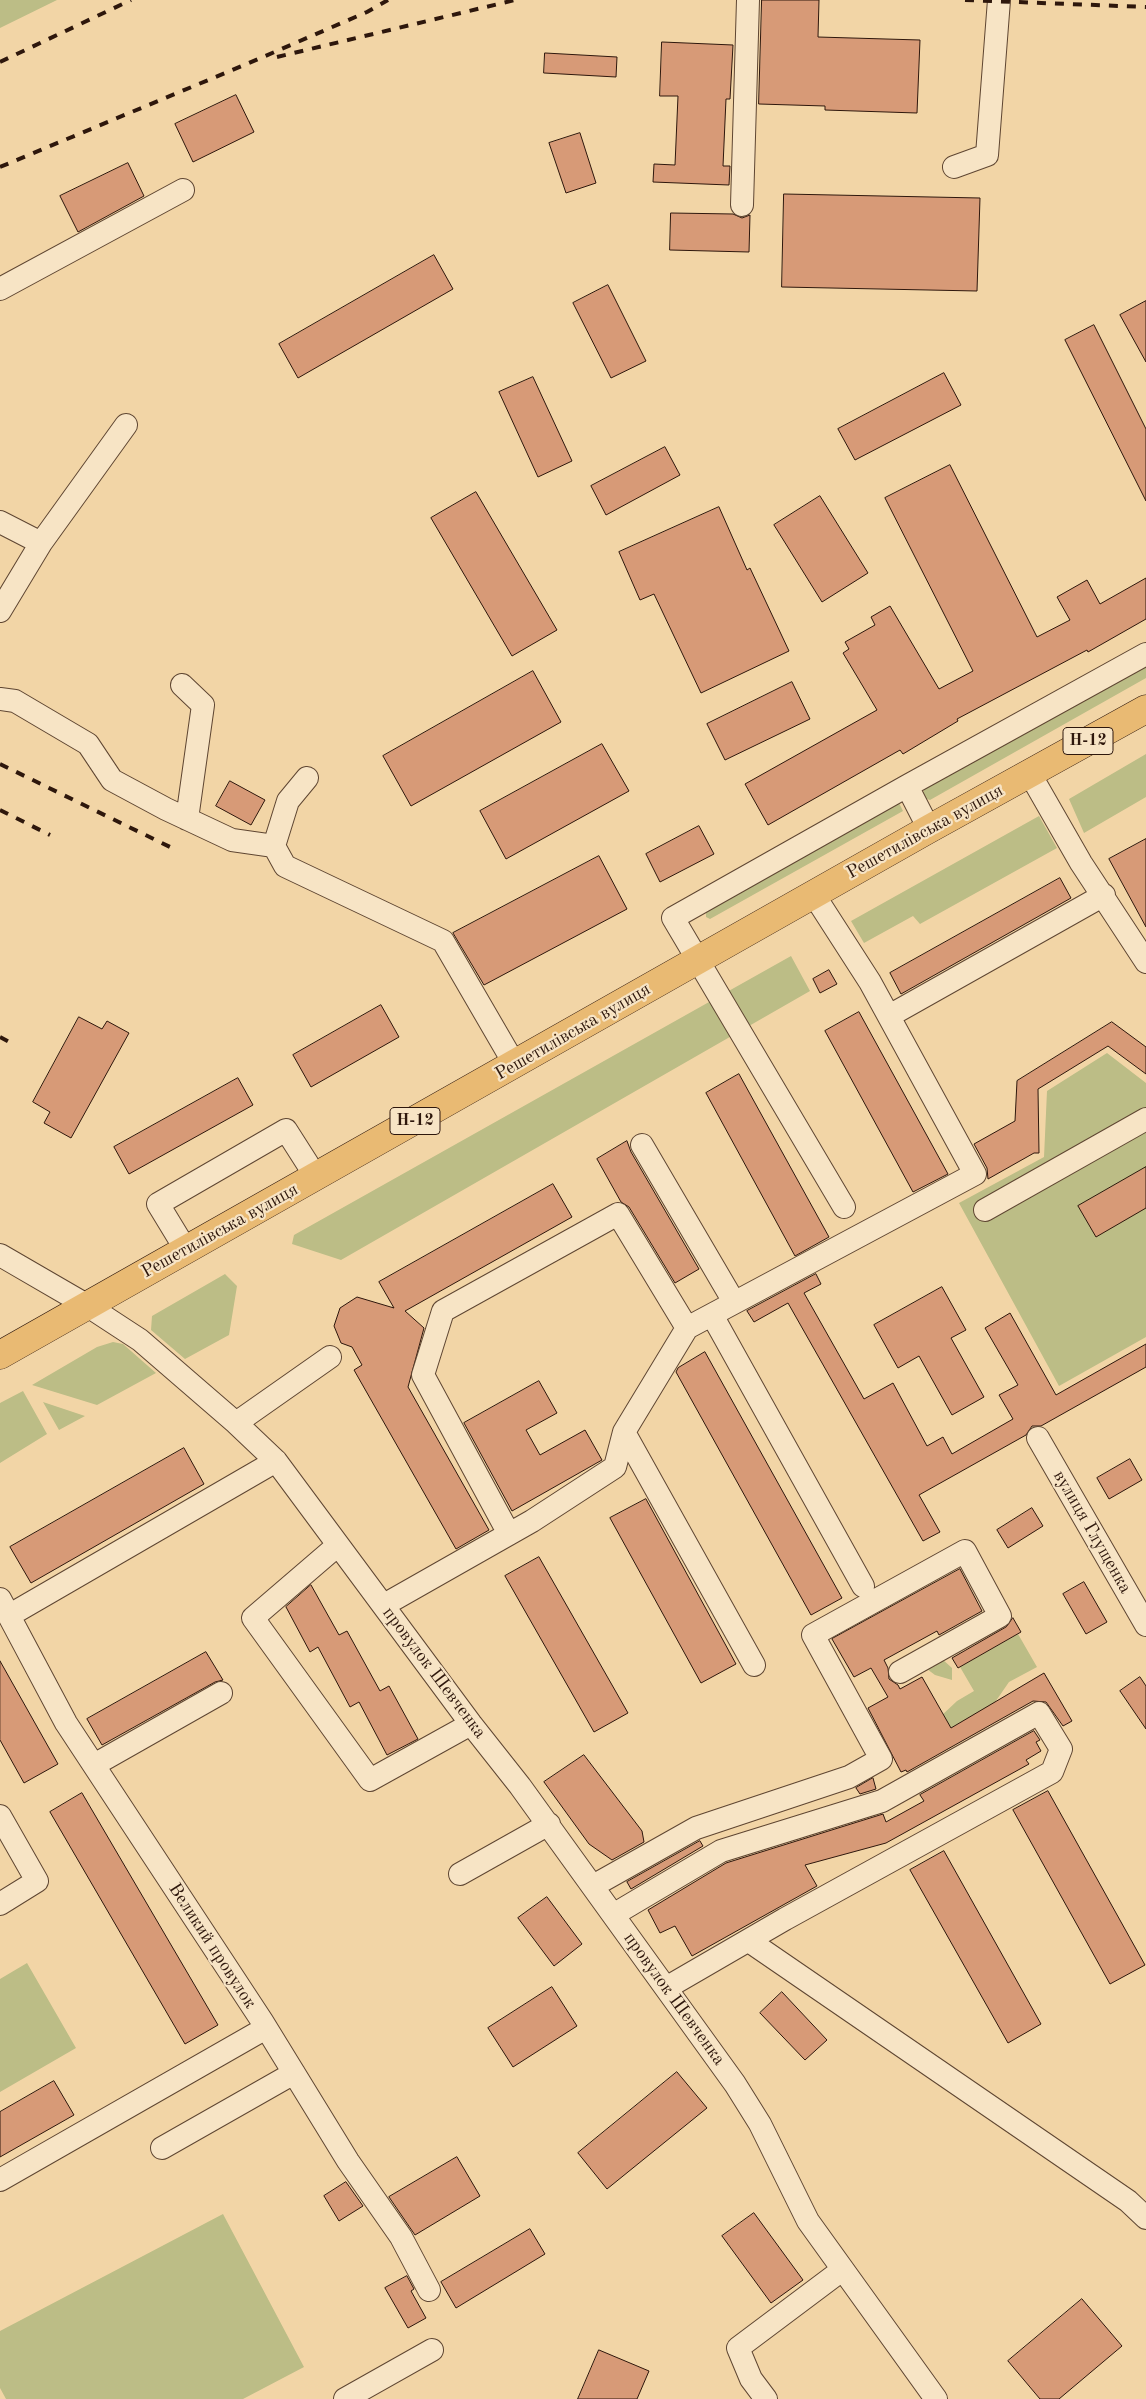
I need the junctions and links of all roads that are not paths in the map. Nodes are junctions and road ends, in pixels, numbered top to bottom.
1 (748, 0) edge
2 (999, 0) edge
3 (954, 167) dead end
4 (183, 190) dead end
5 (742, 205) dead end
6 (0, 289) edge
7 (126, 425) dead end
8 (0, 522) edge
9 (41, 543) junction
10 (0, 611) edge
11 (1146, 654) edge
12 (182, 685) dead end
13 (0, 699) edge
14 (1146, 709) edge
15 (1030, 774) junction
16 (307, 778) dead end
17 (907, 786) junction
18 (187, 819) junction
19 (929, 829) junction
20 (274, 846) junction
21 (814, 895) junction
22 (1104, 895) junction
23 (698, 960) junction
24 (1146, 962) edge
25 (890, 1016) junction
26 (514, 1065) junction
27 (1146, 1119) edge
28 (642, 1145) dead end
29 (316, 1177) junction
30 (844, 1208) dead end
31 (984, 1210) dead end
32 (186, 1250) junction
33 (0, 1255) edge
34 (734, 1302) junction
35 (88, 1306) junction
36 (712, 1316) junction
37 (687, 1328) junction
38 (0, 1355) edge
39 (330, 1357) dead end
40 (236, 1423) junction
41 (624, 1432) junction
42 (1038, 1438) dead end
43 (276, 1461) junction
44 (509, 1534) junction
45 (338, 1545) junction
46 (863, 1586) dead end
47 (384, 1606) junction
48 (5, 1607) edge
49 (1146, 1625) edge
50 (754, 1665) dead end
51 (900, 1672) dead end
52 (221, 1693) dead end
53 (471, 1724) junction
54 (94, 1765) junction
55 (0, 1816) edge
56 (549, 1824) junction
57 (460, 1874) dead end
58 (593, 1886) junction
59 (0, 1904) edge
60 (614, 1914) junction
61 (749, 1941) junction
62 (666, 1988) junction
63 (266, 2028) junction
64 (294, 2074) junction
65 (162, 2148) dead end
66 (0, 2180) edge
67 (1146, 2218) edge
68 (842, 2270) junction
69 (430, 2290) dead end
70 (432, 2350) dead end
71 (345, 2399) edge
72 (766, 2399) edge
73 (936, 2399) edge

1 - 5 street
2 - 3 street
4 - 6 street
7 - 9 street
8 - 9 street
9 - 10 street
11 - 17 street
12 - 18 street
13 - 18 street
14 - 15 main road, Решетилівська вулиця / Н-12
15 - 19 main road, Решетилівська вулиця / Н-12
15 - 22 street
16 - 20 street
17 - 19 street
17 - 23 street
18 - 20 street
19 - 21 main road, Решетилівська вулиця / Н-12
20 - 26 street
21 - 23 main road, Решетилівська вулиця / Н-12
21 - 25 street
22 - 24 street
22 - 25 street
23 - 26 main road, Решетилівська вулиця / Н-12
23 - 30 street
25 - 34 street
26 - 29 main road, Решетилівська вулиця / Н-12
27 - 31 street
28 - 34 street
29 - 32 main road, Решетилівська вулиця / Н-12
29 - 32 street
32 - 35 main road, Решетилівська вулиця / Н-12
33 - 35 street, провулок Шевченка
34 - 36 street
35 - 38 main road, Решетилівська вулиця / Н-12
35 - 40 street, провулок Шевченка
36 - 37 street
36 - 46 street
37 - 41 street
37 - 44 street
39 - 40 street
40 - 43 street, провулок Шевченка
41 - 44 street
41 - 50 street
42 - 49 street, вулиця Глущенка
43 - 45 street, провулок Шевченка
43 - 48 street
44 - 47 street
45 - 47 street, провулок Шевченка
45 - 53 street
47 - 53 street, провулок Шевченка
48 - 54 street, Великий провулок
51 - 58 street
52 - 54 street
53 - 56 street, провулок Шевченка
54 - 63 street, Великий провулок
55 - 59 street
56 - 57 street
56 - 58 street, провулок Шевченка
58 - 60 street, провулок Шевченка
60 - 61 street
60 - 62 street, провулок Шевченка
61 - 62 street
61 - 67 street
62 - 68 street, провулок Шевченка
63 - 64 street, Великий провулок
63 - 66 street
64 - 65 street
64 - 69 street, Великий провулок
68 - 72 street
68 - 73 street, провулок Шевченка
70 - 71 street

